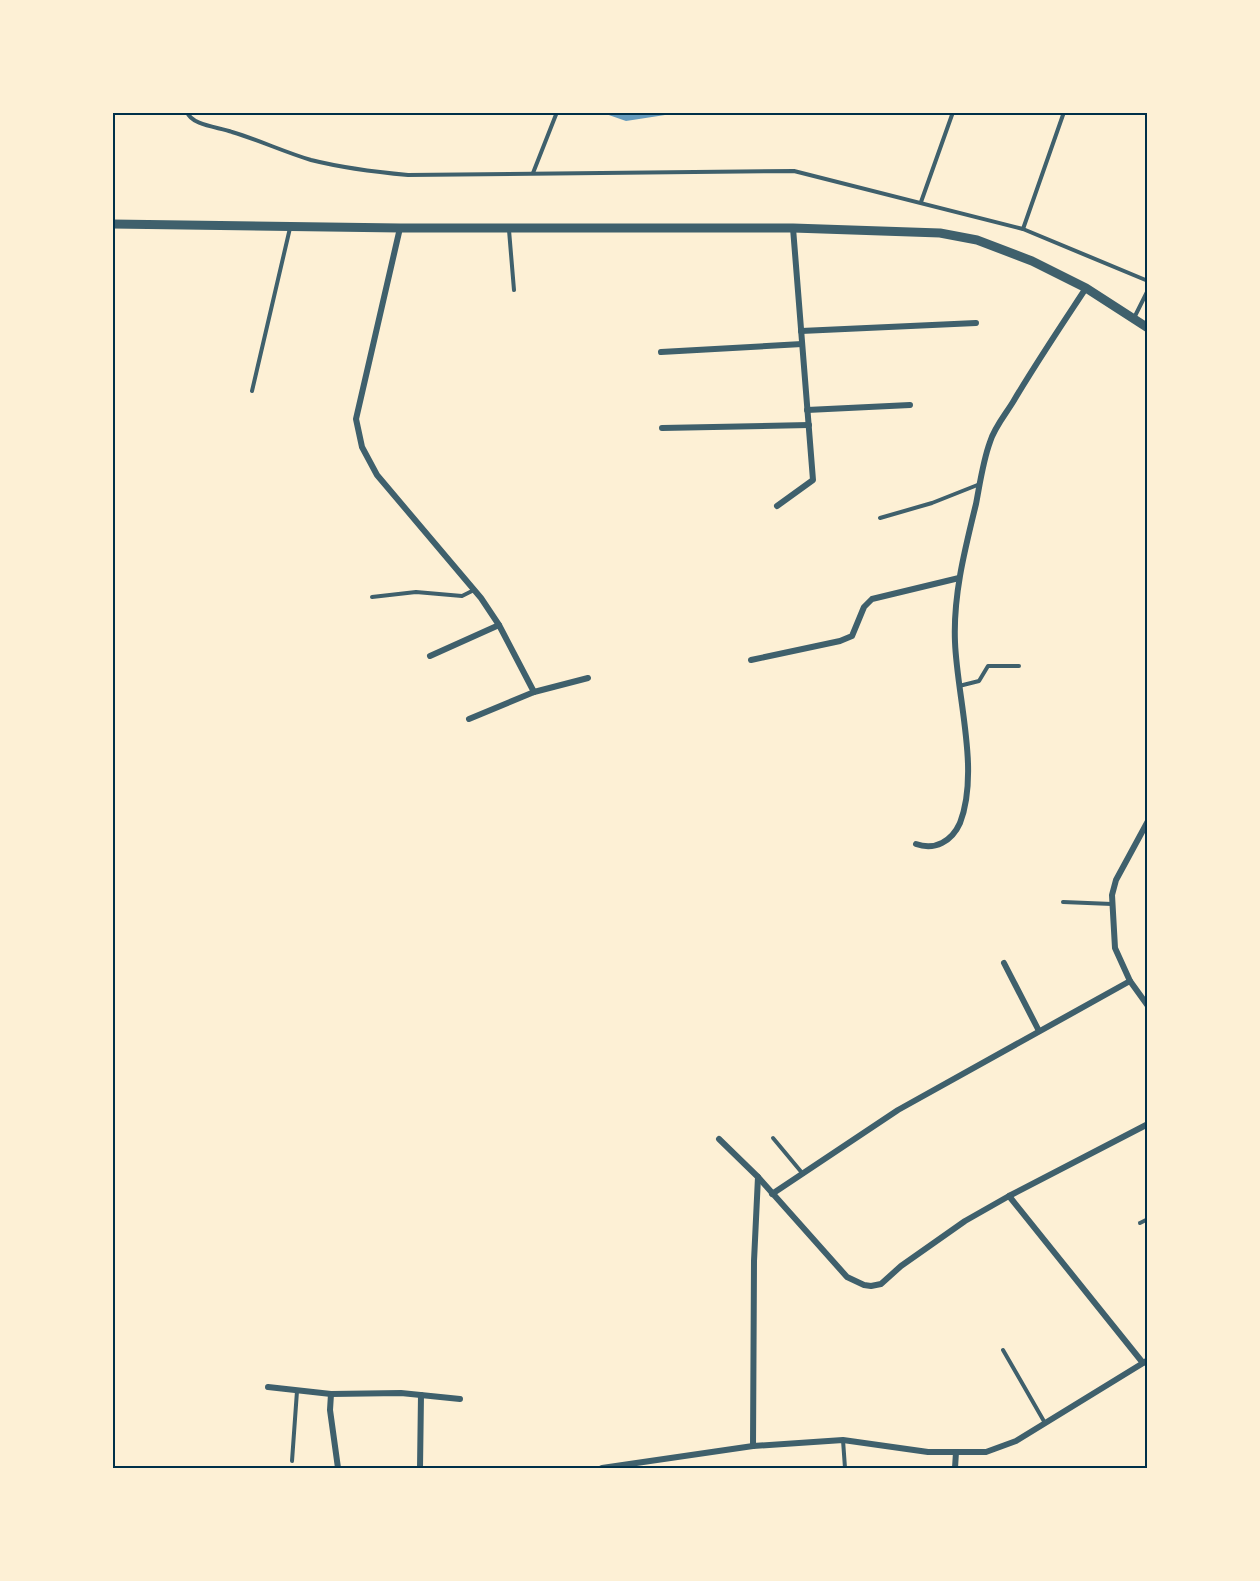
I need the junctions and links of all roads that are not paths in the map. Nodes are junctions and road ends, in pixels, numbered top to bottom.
1 (187, 112) edge
2 (556, 112) edge
3 (953, 112) edge
4 (1064, 112) edge
5 (533, 173) junction
6 (921, 202) junction
7 (112, 224) edge
8 (291, 226) junction
9 (508, 226) junction
10 (400, 228) junction
11 (793, 228) junction
12 (1023, 229) junction
13 (1148, 281) edge
14 (1086, 288) junction
15 (514, 290) dead end
16 (1148, 290) edge
17 (1134, 318) junction
18 (976, 324) dead end
19 (1148, 328) edge
20 (801, 331) junction
21 (802, 344) junction
22 (661, 352) dead end
23 (252, 391) dead end
24 (910, 405) dead end
25 (807, 410) junction
26 (809, 425) junction
27 (662, 428) dead end
28 (980, 483) junction
29 (777, 506) dead end
30 (880, 518) dead end
31 (959, 578) junction
32 (474, 590) junction
33 (372, 597) dead end
34 (498, 625) junction
35 (430, 656) dead end
36 (751, 660) dead end
37 (1019, 666) dead end
38 (588, 678) dead end
39 (958, 686) junction
40 (534, 692) junction
41 (469, 719) dead end
42 (1148, 821) edge
43 (916, 844) dead end
44 (1063, 902) dead end
45 (1112, 904) junction
46 (1004, 963) dead end
47 (1130, 981) junction
48 (1148, 1006) edge
49 (1040, 1031) junction
50 (1148, 1124) edge
51 (773, 1138) dead end
52 (719, 1139) dead end
53 (803, 1174) junction
54 (758, 1178) junction
55 (772, 1194) junction
56 (1009, 1196) junction
57 (1148, 1220) edge
58 (1140, 1223) dead end
59 (1003, 1350) dead end
60 (1145, 1362) edge
61 (268, 1387) dead end
62 (297, 1391) junction
63 (330, 1394) junction
64 (421, 1395) junction
65 (460, 1399) dead end
66 (1045, 1423) junction
67 (843, 1440) junction
68 (753, 1446) junction
69 (956, 1452) junction
70 (292, 1461) dead end
71 (338, 1468) edge
72 (420, 1468) edge
73 (602, 1468) edge
74 (845, 1468) edge
75 (954, 1468) edge

1 - 5 lane
2 - 5 lane
3 - 6 lane
4 - 12 lane
5 - 6 lane
6 - 12 lane
7 - 8 street
8 - 10 street
8 - 23 lane
9 - 10 street
9 - 11 street
9 - 15 lane
10 - 32 street
11 - 14 street
11 - 20 street
12 - 13 lane
14 - 17 street
14 - 28 street
16 - 17 lane
17 - 19 street
18 - 20 street
20 - 21 street
21 - 22 street
21 - 25 street
24 - 25 street
25 - 26 street
26 - 27 street
26 - 29 street
28 - 30 lane
28 - 31 street
31 - 36 street
31 - 39 street
32 - 33 lane
32 - 34 street
34 - 35 street
34 - 40 street
37 - 39 lane
38 - 40 street
39 - 43 street
40 - 41 street
42 - 45 street
44 - 45 lane
45 - 47 street
46 - 49 street
47 - 48 street
47 - 49 street
49 - 53 street
50 - 56 street
51 - 53 lane
52 - 54 street
53 - 55 street
54 - 55 street
54 - 68 street
55 - 56 street
56 - 60 street
57 - 58 lane
59 - 66 lane
60 - 66 street
61 - 62 street
62 - 63 street
62 - 70 lane
63 - 64 street
63 - 71 street
64 - 65 street
64 - 72 street
66 - 69 street
67 - 68 street
67 - 69 street
67 - 74 lane
68 - 73 street
69 - 75 street

